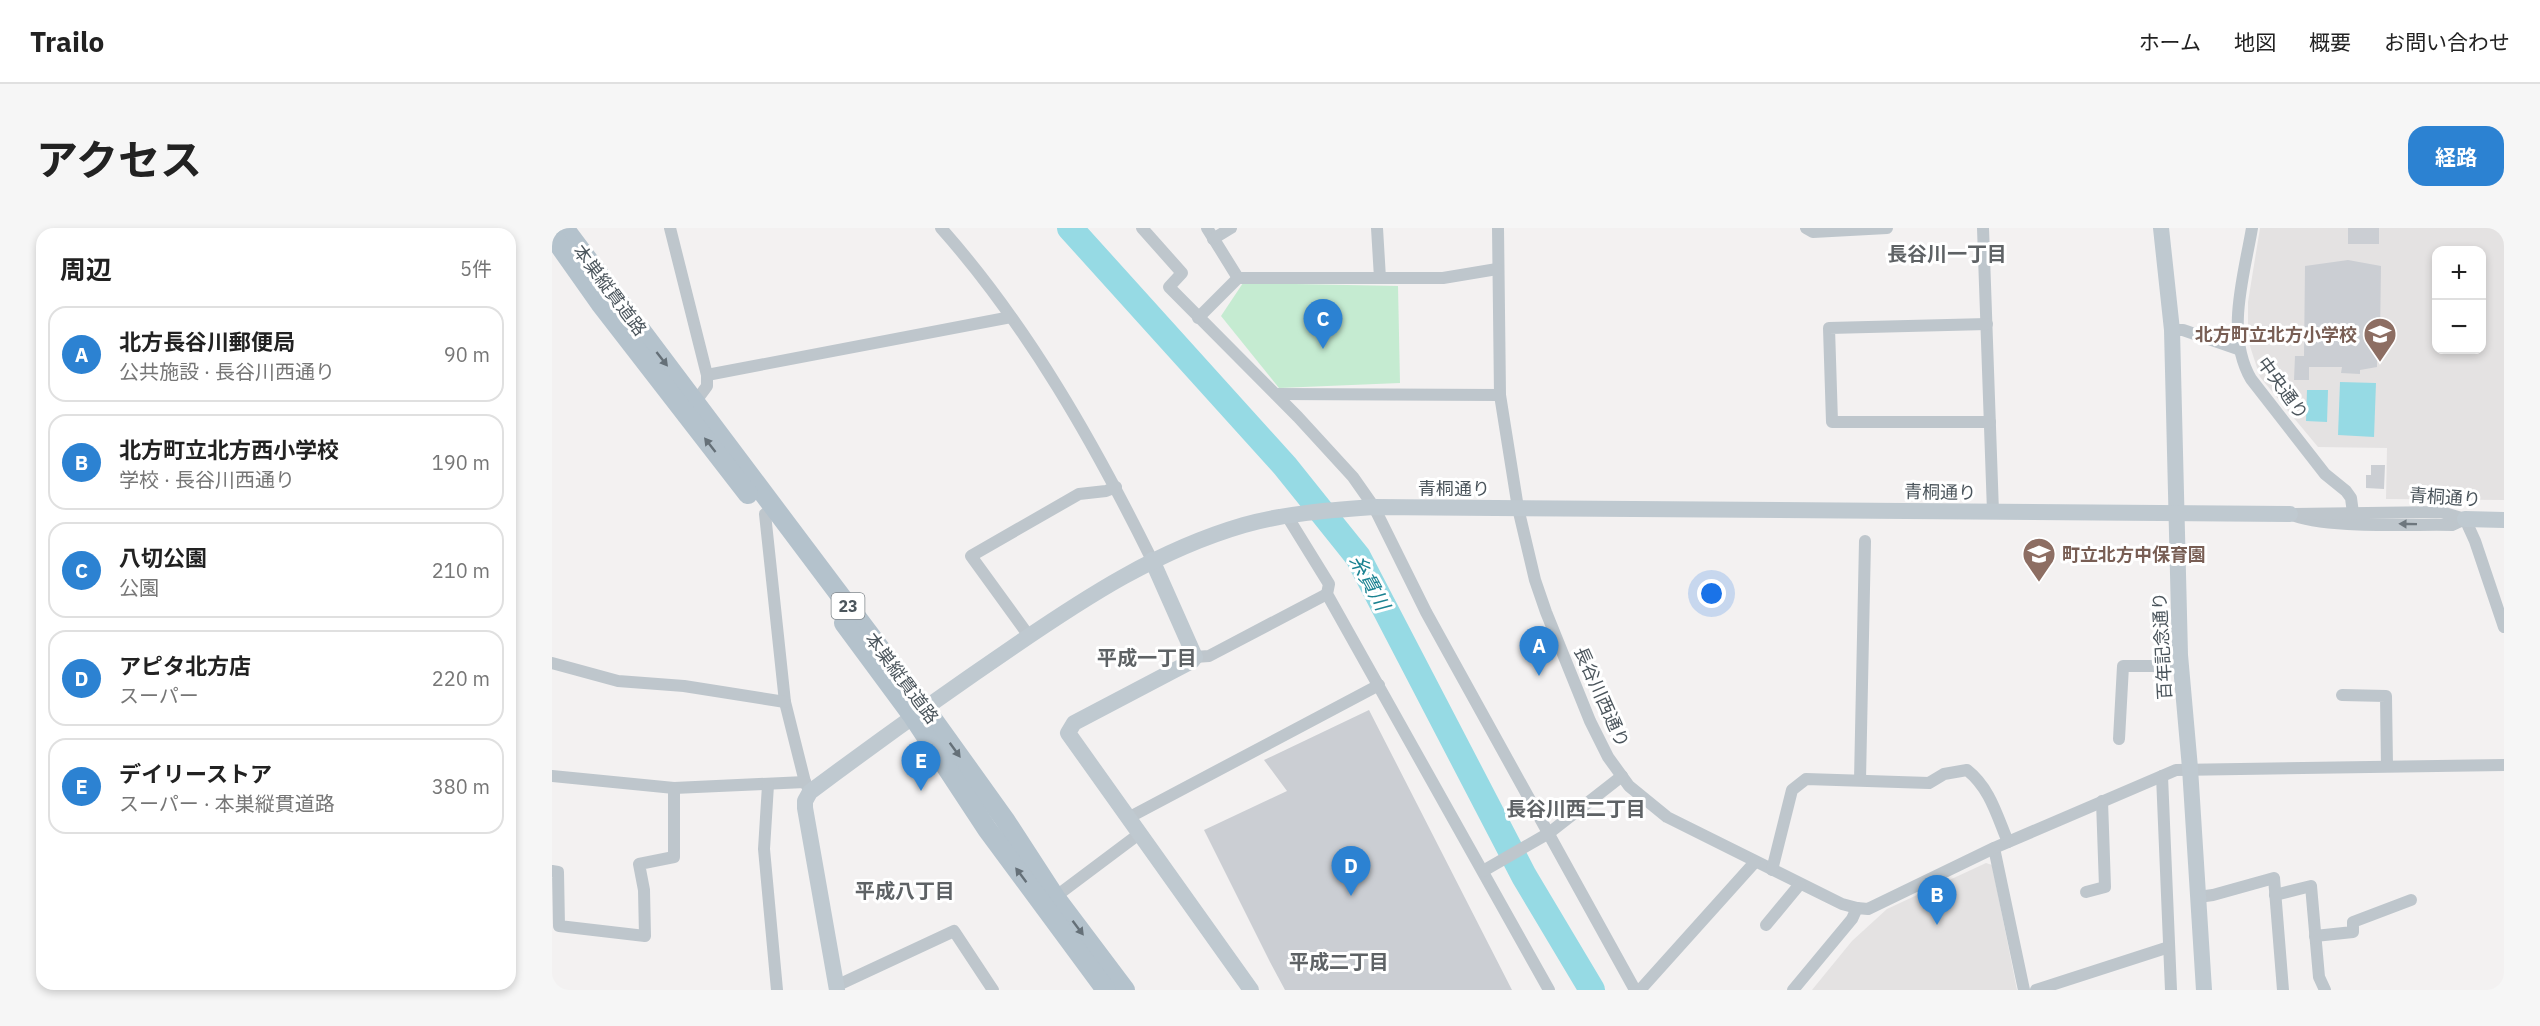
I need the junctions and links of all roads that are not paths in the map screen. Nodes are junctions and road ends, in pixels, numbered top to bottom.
1 (670, 228) edge
2 (941, 228) edge
3 (1142, 228) edge
4 (1231, 228) edge
5 (1377, 228) edge
6 (1498, 228) edge
7 (1806, 228) edge
8 (1887, 228) edge
9 (1983, 228) edge
10 (2161, 228) edge
11 (2252, 228) edge
12 (1210, 233) edge
13 (557, 236) edge
14 (1497, 269) junction
15 (1238, 278) junction
16 (1380, 278) junction
17 (1011, 317) junction
18 (1198, 318) junction
19 (1986, 324) junction
20 (2172, 330) junction
21 (2238, 349) junction
22 (706, 375) junction
23 (1276, 394) junction
24 (1500, 395) junction
25 (696, 401) junction
26 (1990, 422) junction
27 (1116, 487) junction
28 (1374, 507) junction
29 (1518, 508) junction
30 (770, 511) junction
31 (1993, 512) junction
32 (2353, 513) junction
33 (2174, 514) junction
34 (2290, 514) junction
35 (1287, 516) junction
36 (2465, 519) junction
37 (2504, 520) edge
38 (1865, 541) dead end
39 (1152, 560) junction
40 (1328, 594) junction
41 (2504, 627) edge
42 (1029, 636) junction
43 (1195, 657) junction
44 (552, 663) edge
45 (2181, 666) junction
46 (1379, 685) junction
47 (2342, 695) dead end
48 (785, 702) junction
49 (918, 711) junction
50 (2119, 739) dead end
51 (2504, 765) edge
52 (2387, 766) junction
53 (2190, 768) junction
54 (552, 776) edge
55 (1622, 776) junction
56 (2162, 776) junction
57 (1860, 780) junction
58 (768, 785) junction
59 (807, 787) junction
60 (674, 788) junction
61 (2102, 801) junction
62 (1128, 818) junction
63 (1139, 834) junction
64 (1546, 835) junction
65 (2008, 842) junction
66 (1994, 848) junction
67 (1755, 862) junction
68 (1487, 869) junction
69 (1772, 870) junction
70 (552, 871) edge
71 (1800, 884) junction
72 (2086, 892) dead end
73 (2275, 895) junction
74 (1055, 897) junction
75 (2198, 897) junction
76 (2411, 900) dead end
77 (1857, 908) junction
78 (1766, 926) dead end
79 (2315, 936) junction
80 (2169, 947) junction
81 (837, 988) edge
82 (777, 990) edge
83 (993, 990) edge
84 (1106, 990) edge
85 (1125, 990) edge
86 (1251, 990) edge
87 (1549, 990) edge
88 (1635, 990) edge
89 (1640, 990) edge
90 (1792, 990) edge
91 (2024, 990) edge
92 (2036, 990) edge
93 (2171, 990) edge
94 (2204, 990) edge
95 (2283, 990) edge
96 (2325, 990) edge

1 - 22 street
2 - 17 street
3 - 18 street
4 - 12 street
5 - 16 street
6 - 14 street, 長谷川西通り
7 - 8 street
9 - 19 street
10 - 20 street, 百年記念通り
11 - 21 street, 中央通り
12 - 15 street
13 -> 25 main road, 本巣縦貫道路 / 23
30 -> 13 main road, 本巣縦貫道路 / 23
14 - 16 street
14 - 24 street, 長谷川西通り
15 - 16 street
15 - 18 street
17 - 22 street
17 - 27 street
18 - 23 street
19 - 26 street
19 - 26 street
20 - 21 street
20 - 33 street, 百年記念通り
21 - 32 street, 中央通り
22 - 25 street
23 - 24 street
23 - 28 street
24 - 29 street, 長谷川西通り
25 - 30 main road, 本巣縦貫道路 / 23
26 - 31 street
27 - 39 street
27 - 42 street
28 - 29 street, 青桐通り
28 - 35 street, 青桐通り
28 - 64 street
29 - 31 street, 青桐通り
29 - 55 street, 長谷川西通り
30 - 48 street
30 - 49 main road, 本巣縦貫道路 / 23
31 - 33 street, 青桐通り
32 - 34 street, 青桐通り
32 - 36 street, 青桐通り
33 - 34 street, 青桐通り
33 - 45 street, 百年記念通り
36 -> 34 street
35 - 39 street, 青桐通り
35 - 40 street
36 - 37 street, 青桐通り
36 - 41 street
38 - 57 street
39 - 42 street, 青桐通り
39 - 43 street
40 - 43 street
40 - 46 street
42 - 49 street, 青桐通り
43 - 62 street
44 - 48 street
45 - 50 street
45 - 53 street, 百年記念通り
46 - 62 street
46 - 68 street
47 - 52 street
48 - 59 street
49 - 59 street, 青桐通り
49 -> 74 main road, 本巣縦貫道路 / 23
84 -> 49 main road, 本巣縦貫道路 / 23
51 - 52 street
52 - 53 street
53 - 56 street
53 - 75 street, 百年記念通り
54 - 60 street
55 - 64 street
55 - 67 street, 長谷川西通り
56 - 61 street
56 - 80 street
57 - 65 street
57 - 69 street
58 - 59 street
58 - 60 street
58 - 82 street
59 - 81 street
60 - 70 street
61 - 65 street
61 - 72 street
62 - 63 street
63 - 74 street
63 - 86 street
64 - 68 street
64 - 88 street
65 - 66 street
66 - 77 street
66 - 91 street
67 - 69 street, 長谷川西通り
67 - 89 street
68 - 87 street
69 - 71 street, 長谷川西通り
71 - 77 street, 長谷川西通り
71 - 78 street
73 - 75 street
73 - 79 street
73 - 95 street
74 -> 85 main road, 本巣縦貫道路 / 23
75 - 94 street, 百年記念通り
76 - 79 street
77 - 90 street
79 - 96 street
80 - 92 street
80 - 93 street
81 - 83 street

